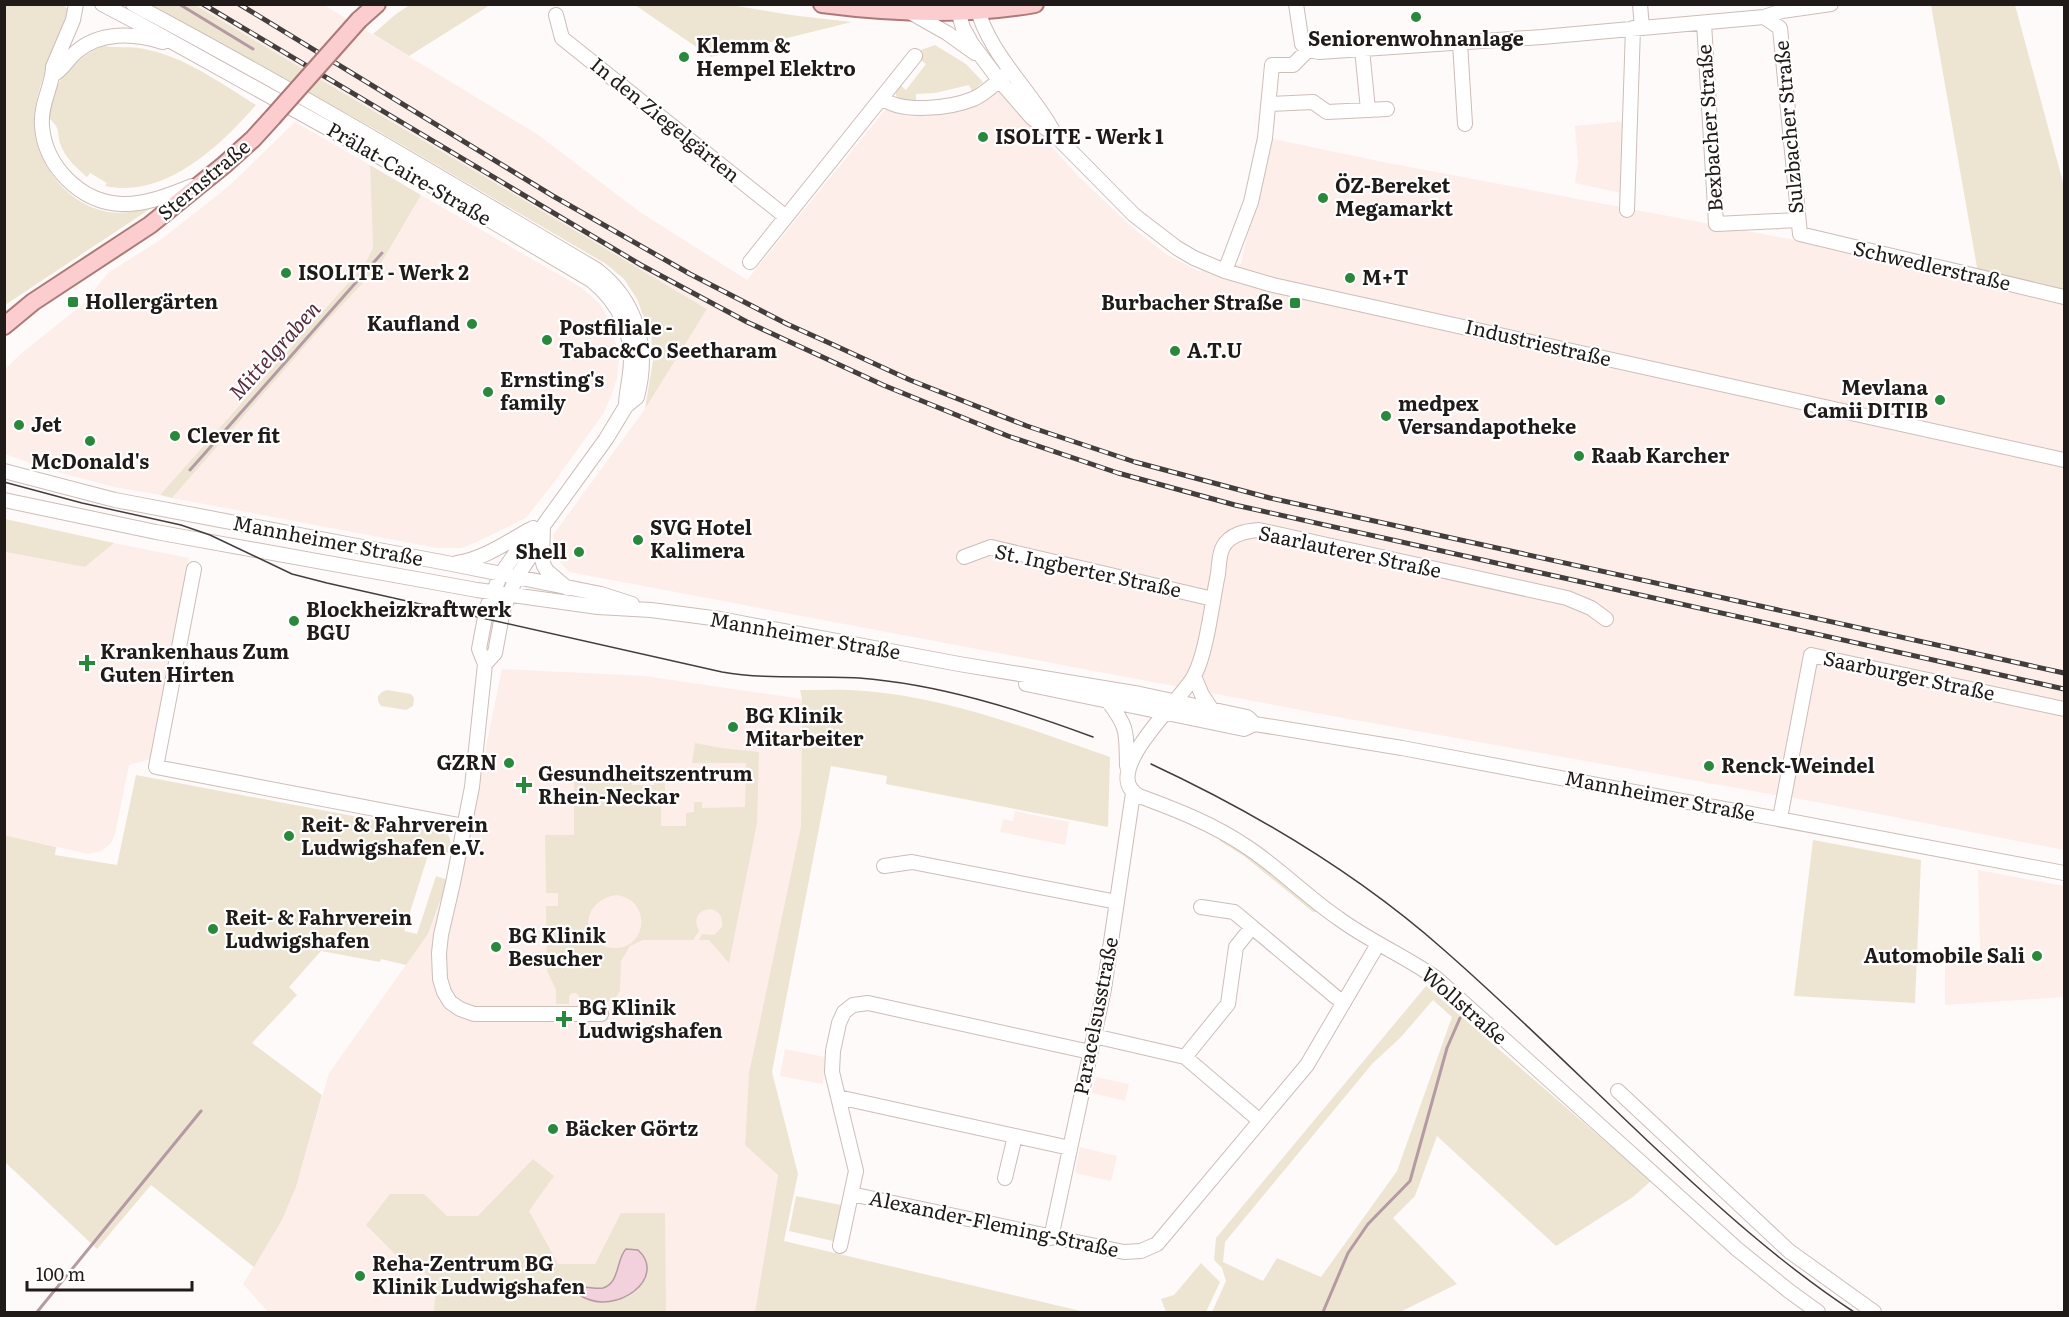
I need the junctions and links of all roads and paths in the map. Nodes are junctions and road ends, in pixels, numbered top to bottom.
1 (76, 4) edge
2 (102, 4) edge
3 (134, 4) edge
4 (377, 4) edge
5 (822, 4) edge
6 (1035, 4) edge
7 (1296, 4) edge
8 (1640, 4) edge
9 (1831, 4) edge
10 (957, 8) edge
11 (977, 8) edge
12 (907, 11) junction
13 (556, 15) dead end
14 (1768, 20) junction
15 (1704, 23) junction
16 (1637, 28) junction
17 (1460, 43) junction
18 (182, 47) junction
19 (1362, 49) junction
20 (1308, 50) junction
21 (915, 56) dead end
22 (982, 58) junction
23 (53, 75) junction
24 (1005, 75) junction
25 (882, 98) junction
26 (1269, 104) junction
27 (1387, 109) dead end
28 (1368, 110) junction
29 (1465, 124) dead end
30 (350, 133) junction
31 (203, 182) junction
32 (1627, 210) dead end
33 (786, 217) junction
34 (1798, 220) junction
35 (1800, 234) joint
36 (750, 262) dead end
37 (1225, 271) junction
38 (2064, 297) edge
39 (4, 326) edge
40 (2064, 460) edge
41 (8, 472) edge
42 (4, 500) edge
43 (539, 531) junction
44 (964, 557) dead end
45 (452, 564) junction
46 (194, 569) dead end
47 (501, 574) junction
48 (516, 578) junction
49 (567, 588) junction
50 (493, 593) junction
51 (509, 595) junction
52 (1213, 599) junction
53 (599, 601) junction
54 (1606, 619) dead end
55 (485, 664) junction
56 (959, 664) junction
57 (1194, 676) junction
58 (1108, 702) junction
59 (1171, 707) junction
60 (2064, 709) edge
61 (1212, 710) junction
62 (1255, 724) junction
63 (1130, 788) junction
64 (1780, 818) junction
65 (464, 826) junction
66 (884, 866) dead end
67 (2064, 873) edge
68 (1117, 902) junction
69 (1201, 907) dead end
70 (1252, 927) junction
71 (1378, 944) junction
72 (1343, 1003) junction
73 (601, 1014) dead end
74 (1094, 1036) junction
75 (1090, 1052) junction
76 (1185, 1057) junction
77 (1618, 1091) dead end
78 (838, 1097) junction
79 (1260, 1121) junction
80 (1015, 1136) junction
81 (1070, 1148) junction
82 (1005, 1178) dead end
83 (851, 1194) junction
84 (1051, 1238) junction
85 (840, 1246) dead end
86 (1818, 1312) edge
87 (1874, 1312) edge

1 - 23 street
2 - 18 street, Prälat-Caire-Straße
3 - 30 street, Prälat-Caire-Straße
4 - 31 main road, Sternstraße, bridge
5 - 12 main road
6 - 11 main road
7 - 20 street
8 - 16 street
9 - 14 street, Bexbacher Straße
10 - 11 main road
10 - 12 main road
10 - 22 street, Industriestraße
11 - 24 street, Industriestraße
12 - 22 street
13 - 33 street, In den Ziegelgärten
14 - 15 street, Bexbacher Straße
14 - 34 street, Sulzbacher Straße
15 - 16 street, Bexbacher Straße
15 - 34 street, Bexbacher Straße
16 - 17 street, Bexbacher Straße
16 - 32 street
17 - 19 street, Bexbacher Straße
17 - 29 street
18 - 23 street
18 - 30 street, Prälat-Caire-Straße
19 - 20 street, Bexbacher Straße
19 - 28 street
20 - 26 street
21 - 25 street
22 - 24 street, Industriestraße
23 - 31 street
24 - 25 street
24 - 37 street, Industriestraße
25 - 33 street
26 - 28 street
26 - 37 street
27 - 28 street
30 - 43 street, Prälat-Caire-Straße
31 - 39 main road, Sternstraße
33 - 36 street
34 - 35 street, Sulzbacher Straße
35 - 38 street, Schwedlerstraße
37 - 40 street, Industriestraße
41 - 45 street, Mannheimer Straße
42 - 50 street, Mannheimer Straße
43 - 45 street
43 - 47 street, Prälat-Caire-Straße
43 - 48 street, Prälat-Caire-Straße
43 - 49 street
44 - 52 street, St. Ingberter Straße
45 - 47 street, Mannheimer Straße
46 - 65 street
47 - 48 street, Mannheimer Straße
47 - 50 street, Prälat-Caire-Straße
48 - 49 street, Mannheimer Straße
48 - 51 street, Prälat-Caire-Straße
49 - 53 street, Mannheimer Straße
50 - 51 street, Mannheimer Straße
50 - 55 street, Prälat-Caire-Straße
51 - 53 street, Mannheimer Straße
51 - 55 street, Prälat-Caire-Straße
52 - 54 street, Saarlauterer Straße
52 - 57 street, Saarlauterer Straße
53 - 56 street, Mannheimer Straße
55 - 65 street
56 - 58 street, Mannheimer Straße
56 - 59 street, Mannheimer Straße
57 - 59 street, Saarlauterer Straße
57 - 61 street
58 - 59 street, Mannheimer Straße
58 - 63 street
59 - 61 street, Mannheimer Straße
59 - 62 street, Mannheimer Straße
59 - 63 street
60 - 64 street, Saarburger Straße
61 - 62 street, Mannheimer Straße
62 - 64 street, Mannheimer Straße
63 - 68 street, Paracelsusstraße
63 - 71 street, Wollstraße
64 - 67 street, Mannheimer Straße
65 - 73 street
66 - 68 street
68 - 74 street, Paracelsusstraße
69 - 70 street
70 - 72 street
70 - 76 street
71 - 72 street, Alexander-Fleming-Straße
71 - 86 street, Wollstraße
72 - 79 street, Alexander-Fleming-Straße
74 - 75 street, Paracelsusstraße
74 - 76 street
75 - 78 street
75 - 81 street, Paracelsusstraße
76 - 79 street
77 - 87 street
78 - 80 street
78 - 83 street
79 - 84 street, Alexander-Fleming-Straße
80 - 81 street
80 - 82 street
81 - 84 street, Paracelsusstraße
83 - 84 street, Alexander-Fleming-Straße
83 - 85 street

